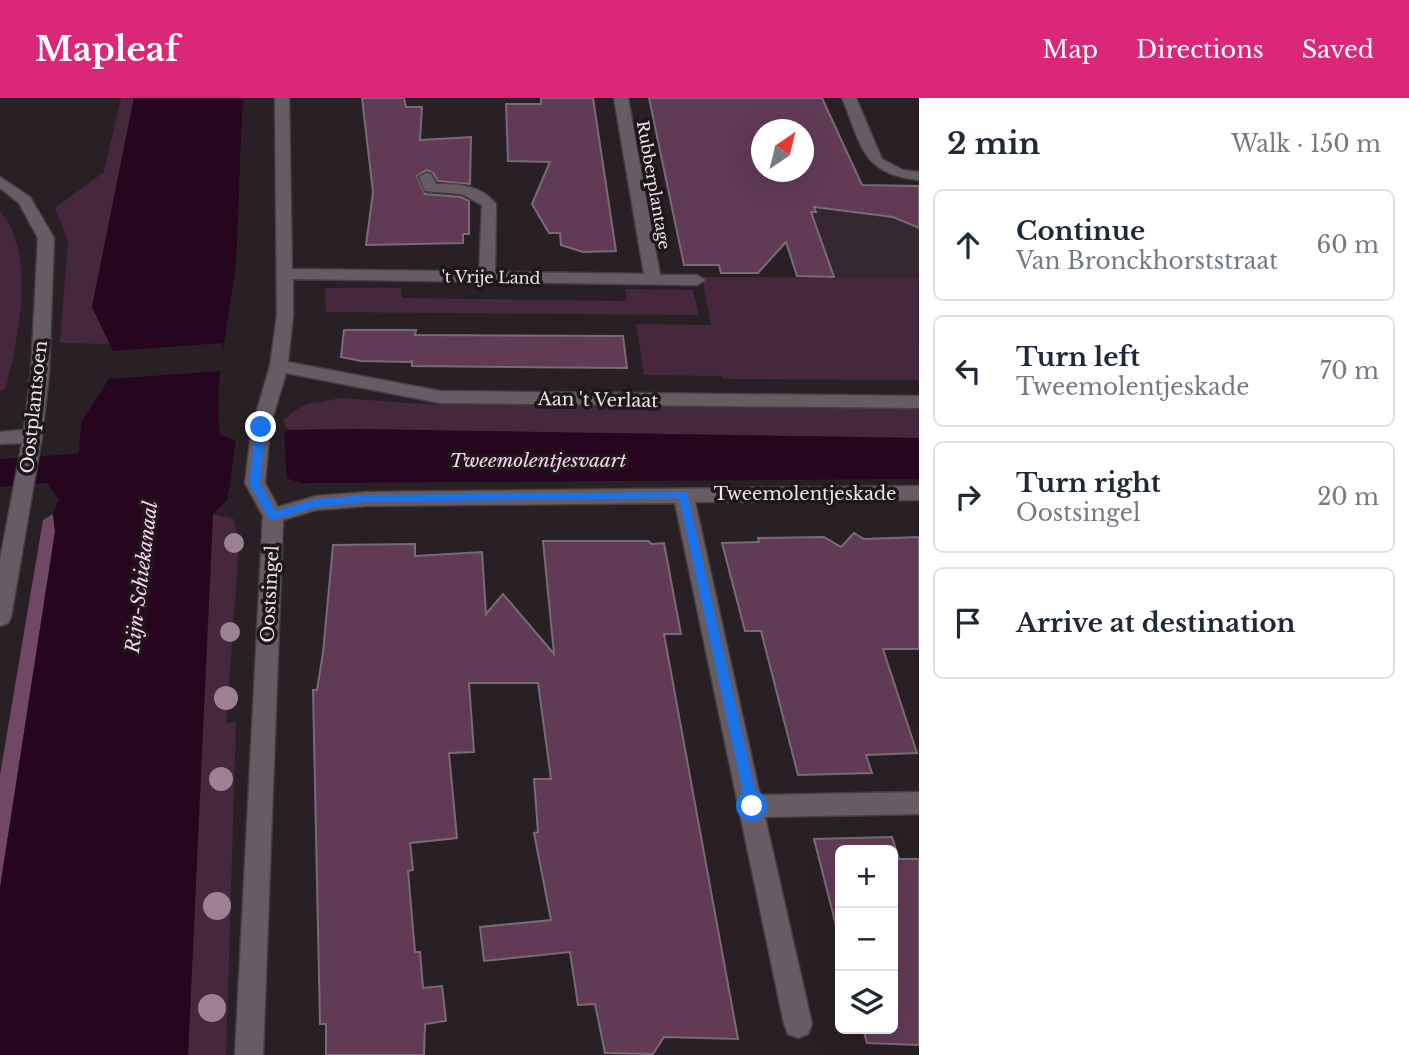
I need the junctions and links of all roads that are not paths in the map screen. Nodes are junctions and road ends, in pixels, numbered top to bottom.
1 (282, 98) edge
2 (621, 98) edge
3 (849, 98) edge
4 (919, 176) edge
5 (426, 177) dead end
6 (0, 180) edge
7 (285, 274) junction
8 (487, 277) junction
9 (653, 278) junction
10 (697, 280) dead end
11 (279, 366) junction
12 (919, 402) edge
13 (33, 436) junction
14 (0, 438) edge
15 (919, 493) edge
16 (683, 495) junction
17 (273, 516) junction
18 (0, 617) edge
19 (919, 803) edge
20 (752, 806) junction
21 (798, 1024) dead end
22 (249, 1055) edge

1 - 7 street
2 - 9 street, Rubberplantage
3 - 4 street
5 - 8 street
6 - 13 street, Oostplantsoen
7 - 8 street, 't Vrije Land
7 - 11 street
8 - 9 street, 't Vrije Land
9 - 10 street, 't Vrije Land
11 - 12 street, Aan 't Verlaat
11 - 17 street
13 - 14 street
13 - 18 street, Oostplantsoen
15 - 16 street, Tweemolentjeskade
16 - 17 street, Tweemolentjeskade
16 - 20 street
17 - 22 street, Oostsingel
19 - 20 street
20 - 21 street

